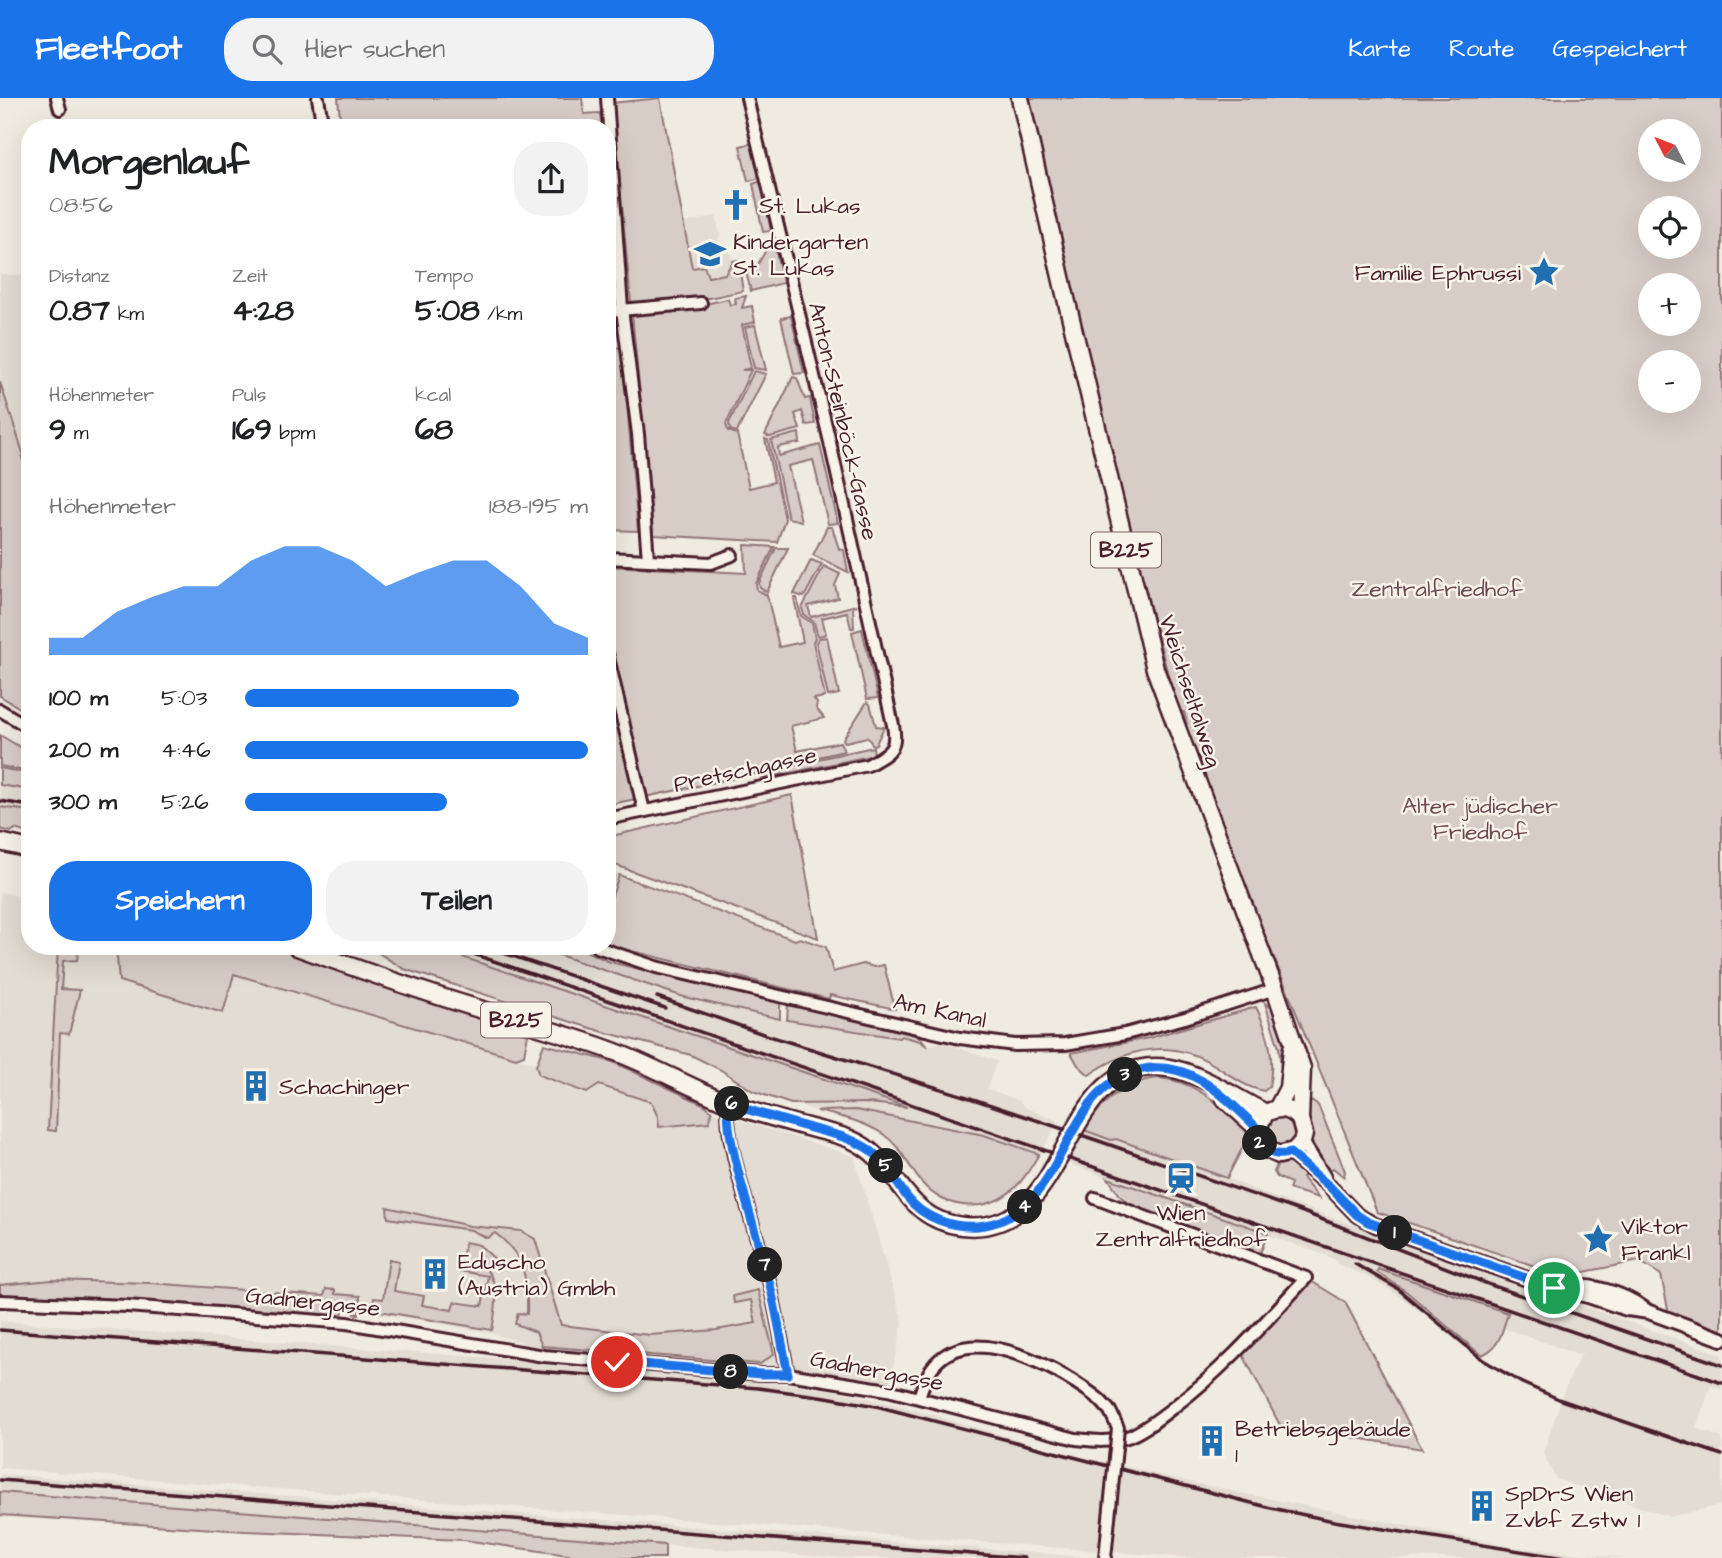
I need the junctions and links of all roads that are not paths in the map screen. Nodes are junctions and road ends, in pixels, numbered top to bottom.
1 (327, 98) edge
2 (607, 98) edge
3 (747, 98) edge
4 (1020, 98) edge
5 (319, 103) edge
6 (608, 119) edge
7 (616, 225) edge
8 (701, 303) dead end
9 (622, 309) junction
10 (616, 310) edge
11 (732, 555) dead end
12 (616, 558) edge
13 (648, 559) junction
14 (616, 691) edge
15 (0, 710) edge
16 (21, 723) edge
17 (889, 753) joint
18 (644, 811) junction
19 (616, 817) edge
20 (0, 842) edge
21 (21, 847) edge
22 (616, 953) edge
23 (320, 955) edge
24 (1275, 989) junction
25 (1293, 1043) junction
26 (1208, 1083) junction
27 (730, 1104) junction
28 (1271, 1111) junction
29 (1300, 1119) junction
30 (1257, 1128) junction
31 (1296, 1148) junction
32 (1095, 1198) dead end
33 (0, 1301) edge
34 (1722, 1339) edge
35 (788, 1374) junction
36 (919, 1397) junction
37 (1105, 1558) edge

1 - 5 street
2 - 6 street
3 - 17 street, Anton-Steinböck-Gasse
4 - 24 main road, Weichseltalweg / B225
7 - 9 street
8 - 9 street
9 - 10 street
9 - 13 street
11 - 13 street
12 - 13 street
14 - 18 street
15 - 16 street
17 - 18 street, Pretschgasse
18 - 19 street, Pretschgasse
20 - 21 main road
22 - 24 street, Am Kanal
23 - 27 main road, B225
24 - 25 main road, Weichseltalweg / B225
25 - 28 main road, Weichseltalweg / B225
25 - 29 main road, Weichseltalweg / B225
26 - 27 main road, B225
26 - 28 main road, B225
26 - 30 main road, B225
27 - 35 street
28 - 29 main road, B225
28 - 30 main road, Weichseltalweg / B225
29 - 31 main road, Weichseltalweg / B225
30 - 31 main road, B225
31 - 34 street
32 - 36 street, Gadnergasse
33 - 35 street, Gadnergasse
35 - 36 street, Gadnergasse
36 - 37 street, bridge

